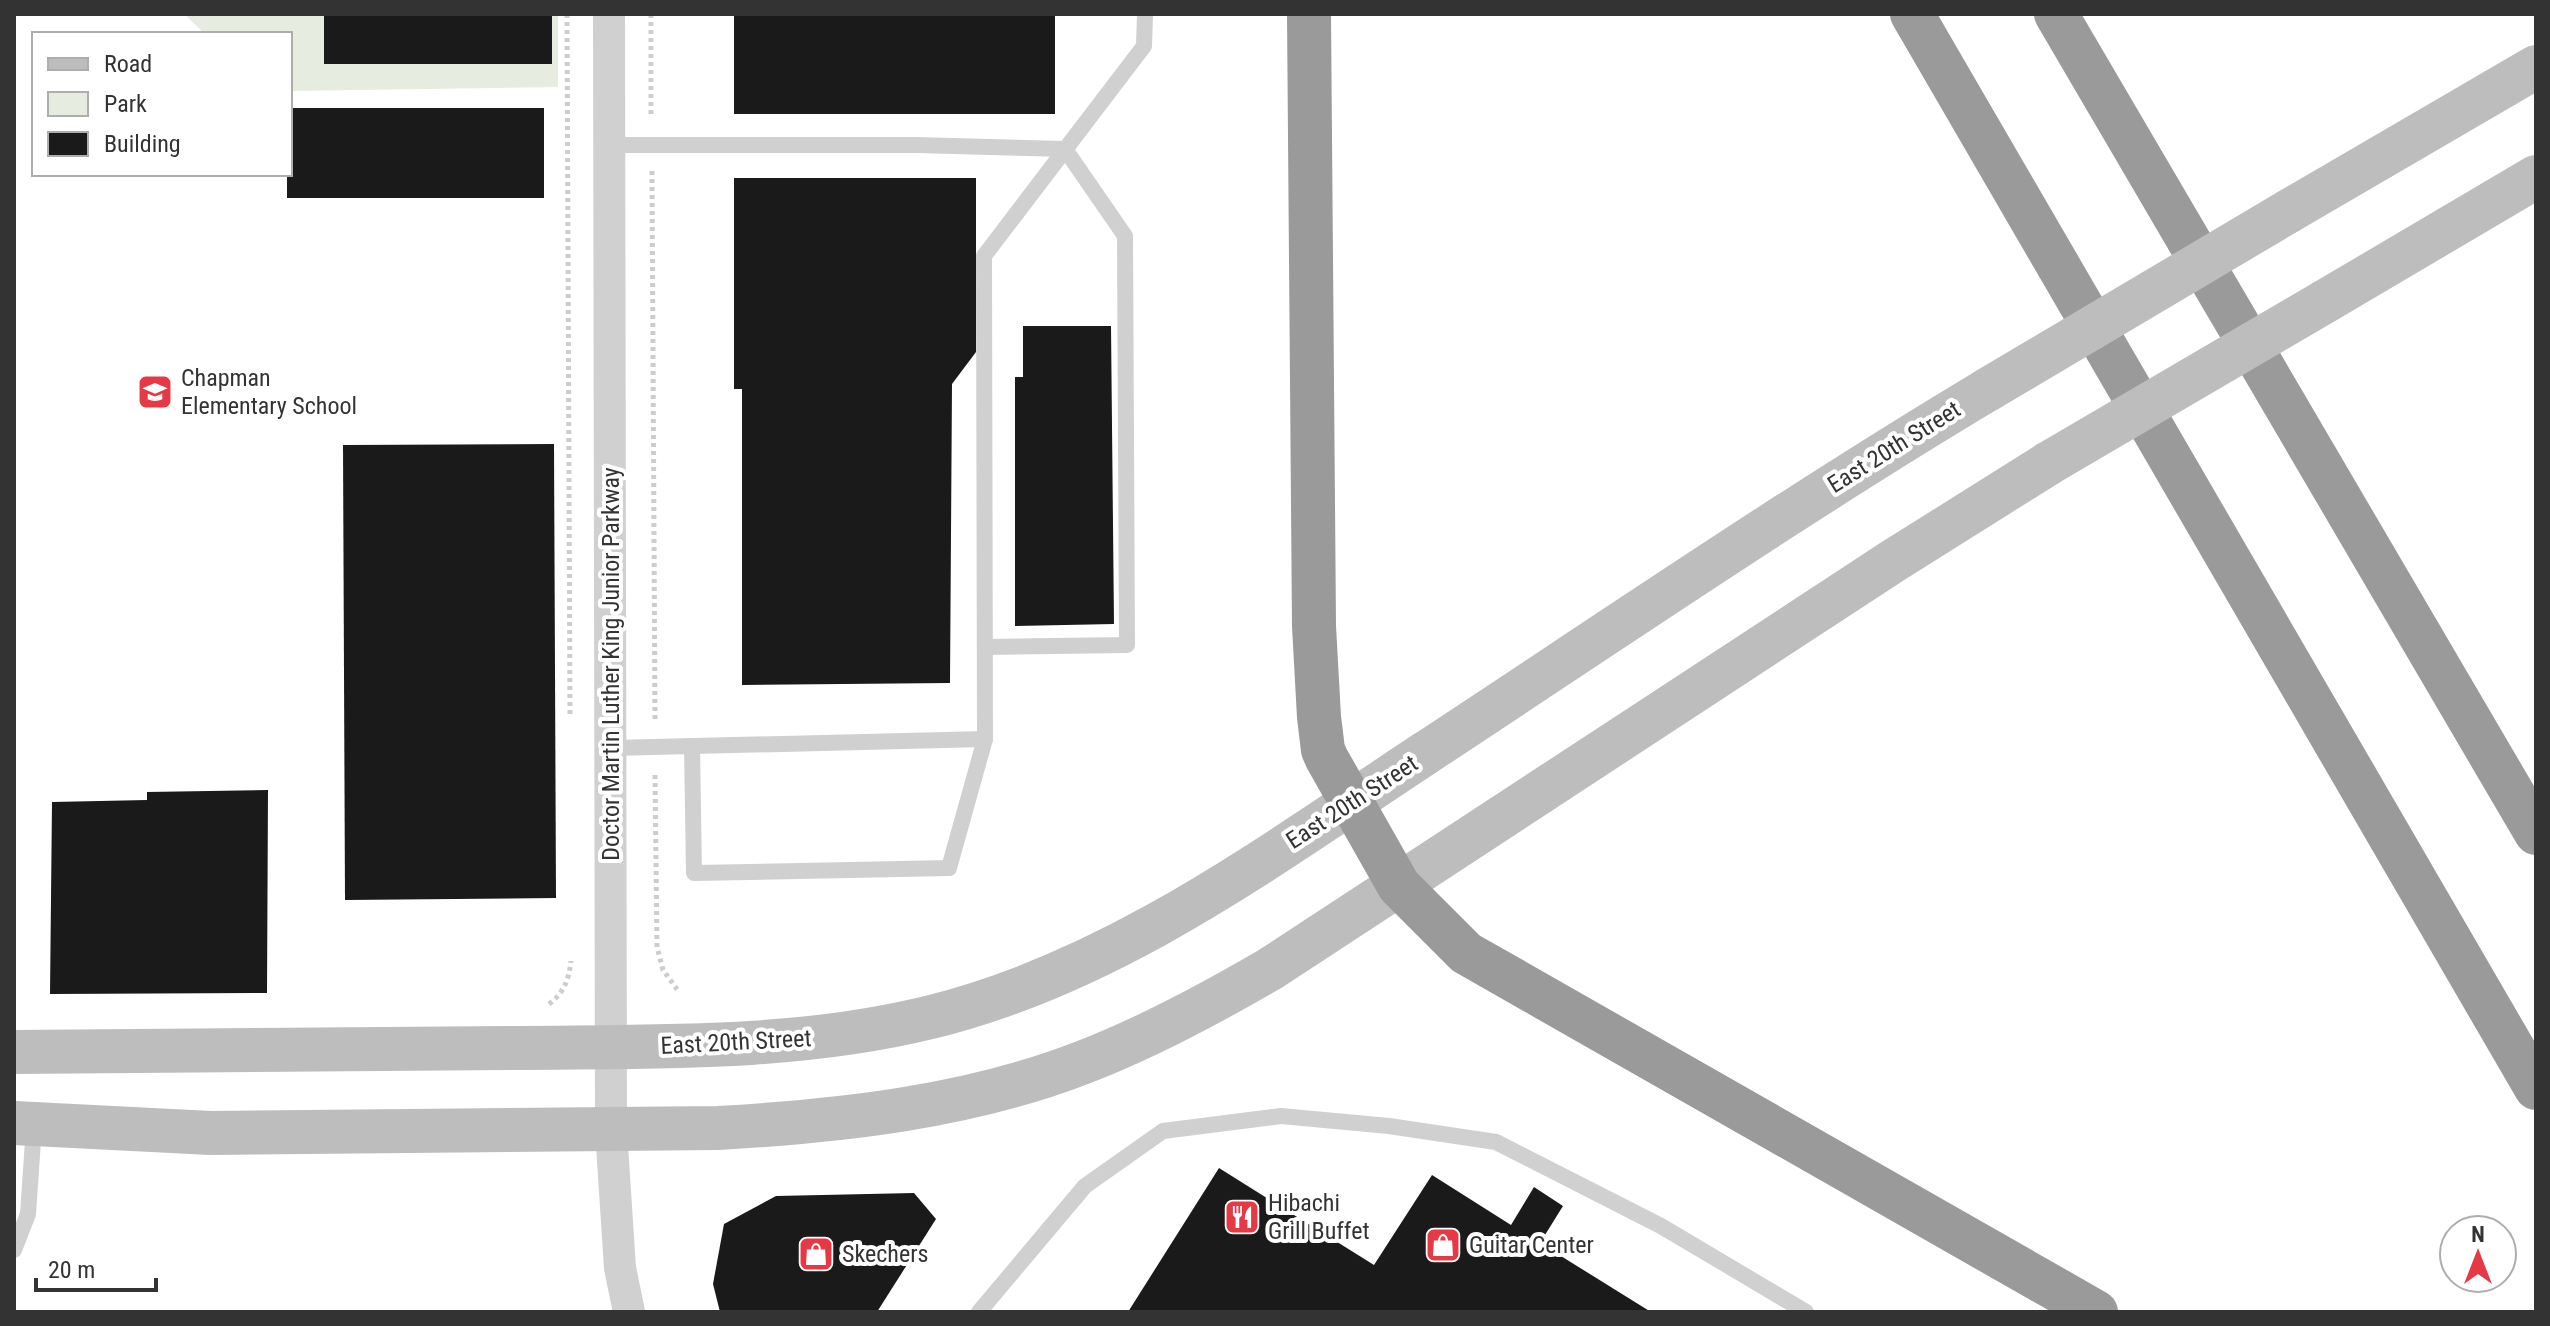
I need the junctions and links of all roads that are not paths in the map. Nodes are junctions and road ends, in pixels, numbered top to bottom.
1 (609, 14) edge
2 (1145, 14) edge
3 (1309, 14) edge
4 (1912, 14) edge
5 (2056, 14) edge
6 (2536, 67) edge
7 (610, 145) junction
8 (1065, 149) junction
9 (2536, 177) edge
10 (986, 647) junction
11 (985, 739) junction
12 (692, 746) junction
13 (612, 748) junction
14 (1352, 802) junction
15 (2536, 833) edge
16 (1399, 886) junction
17 (611, 1047) junction
18 (14, 1052) edge
19 (2536, 1088) edge
20 (24, 1124) edge
21 (611, 1130) junction
22 (14, 1250) edge
23 (629, 1312) edge
24 (979, 1312) edge
25 (1806, 1312) edge
26 (2096, 1312) edge

1 - 7 street, Doctor Martin Luther King Junior Parkway
2 - 8 lane
3 - 14 highway
4 - 19 highway
5 - 15 highway
6 - 14 street, East 20th Street, bridge
7 - 8 lane
7 - 13 street, Doctor Martin Luther King Junior Parkway
8 - 10 lane
8 - 10 lane
9 - 16 street, bridge
10 - 11 lane
11 - 12 lane
11 - 12 lane
12 - 13 lane
13 - 17 street, Doctor Martin Luther King Junior Parkway
14 - 16 highway
14 - 17 street, East 20th Street
16 - 21 street
16 - 26 highway
17 - 18 street, East 20th Street
17 - 21 street, Doctor Martin Luther King Junior Parkway
20 - 21 street
20 - 22 lane
21 - 23 street, Doctor Martin Luther King Junior Parkway
24 - 25 lane

